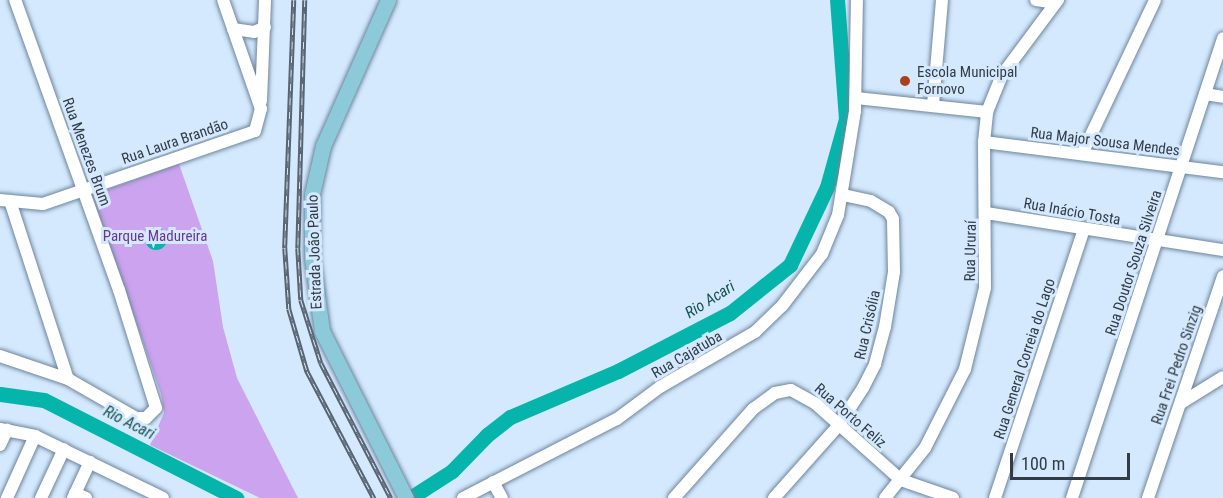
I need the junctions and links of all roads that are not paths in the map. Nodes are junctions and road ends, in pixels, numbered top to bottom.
1 (15, 0) edge
2 (223, 0) edge
3 (265, 0) edge
4 (388, 0) edge
5 (857, 0) edge
6 (942, 0) edge
7 (1036, 0) edge
8 (1155, 0) edge
9 (1056, 1) edge
10 (265, 27) junction
11 (233, 29) junction
12 (1223, 38) edge
13 (1205, 94) junction
14 (1223, 97) edge
15 (856, 98) junction
16 (933, 105) junction
17 (261, 109) junction
18 (987, 112) junction
19 (984, 142) junction
20 (1082, 154) junction
21 (1182, 167) junction
22 (1223, 172) edge
23 (83, 189) junction
24 (843, 195) junction
25 (5, 200) edge
26 (986, 213) junction
27 (1084, 229) junction
28 (1156, 241) junction
29 (1223, 250) edge
30 (1223, 276) edge
31 (0, 356) edge
32 (1223, 377) edge
33 (68, 379) junction
34 (1181, 403) junction
35 (839, 424) junction
36 (3, 430) edge
37 (35, 436) junction
38 (0, 445) edge
39 (64, 449) junction
40 (90, 462) junction
41 (901, 480) junction
42 (494, 482) junction
43 (403, 492) edge
44 (78, 496) edge
45 (7, 498) edge
46 (41, 498) edge
47 (163, 498) edge
48 (463, 498) edge
49 (502, 498) edge
50 (674, 498) edge
51 (774, 498) edge
52 (885, 498) edge
53 (953, 498) edge
54 (995, 498) edge
55 (1072, 498) edge
56 (1148, 498) edge

1 - 23 street, Rua Menezes Brum
2 - 11 street
3 - 10 street
4 - 43 main road, Estrada João Paulo
5 - 15 street, Rua Cajatuba
6 - 16 street
7 - 9 street
8 - 20 street
9 - 18 street, Rua Ururaí
10 - 11 street
10 - 17 street
11 - 17 street
12 - 13 street, Rua Doutor Souza Silveira
13 - 14 street
13 - 21 street, Rua Doutor Souza Silveira
15 - 16 street
15 - 24 street, Rua Cajatuba
16 - 18 street
17 - 23 street, Rua Laura Brandão
18 - 19 street, Rua Ururaí
19 - 20 street, Rua Major Sousa Mendes
19 - 26 street, Rua Ururaí
20 - 21 street, Rua Major Sousa Mendes
21 - 22 street, Rua Major Sousa Mendes
21 - 28 street, Rua Doutor Souza Silveira
23 - 25 street, Rua Laura Brandão
23 - 33 street, Rua Menezes Brum
24 - 35 street, Rua Crisólia
24 - 42 street, Rua Cajatuba
25 - 33 street
26 - 27 street, Rua Inácio Tosta
26 - 41 street, Rua Ururaí
27 - 28 street, Rua Inácio Tosta
27 - 54 street, Rua General Correia do Lago
28 - 29 street, Rua Inácio Tosta
28 - 55 street, Rua Doutor Souza Silveira
30 - 34 street, Rua Frei Pedro Sinzig
31 - 33 street
32 - 34 street
34 - 56 street, Rua Frei Pedro Sinzig
35 - 41 street, Rua Porto Feliz
35 - 50 street, Rua Porto Feliz
35 - 51 street, Rua Crisólia
36 - 37 street
36 - 38 street
37 - 39 street
37 - 45 street
39 - 40 street
39 - 46 street
40 - 44 street
40 - 47 street
41 - 52 street, Rua Ururaí
41 - 53 street
42 - 48 street, Rua Cajatuba
42 - 49 street

